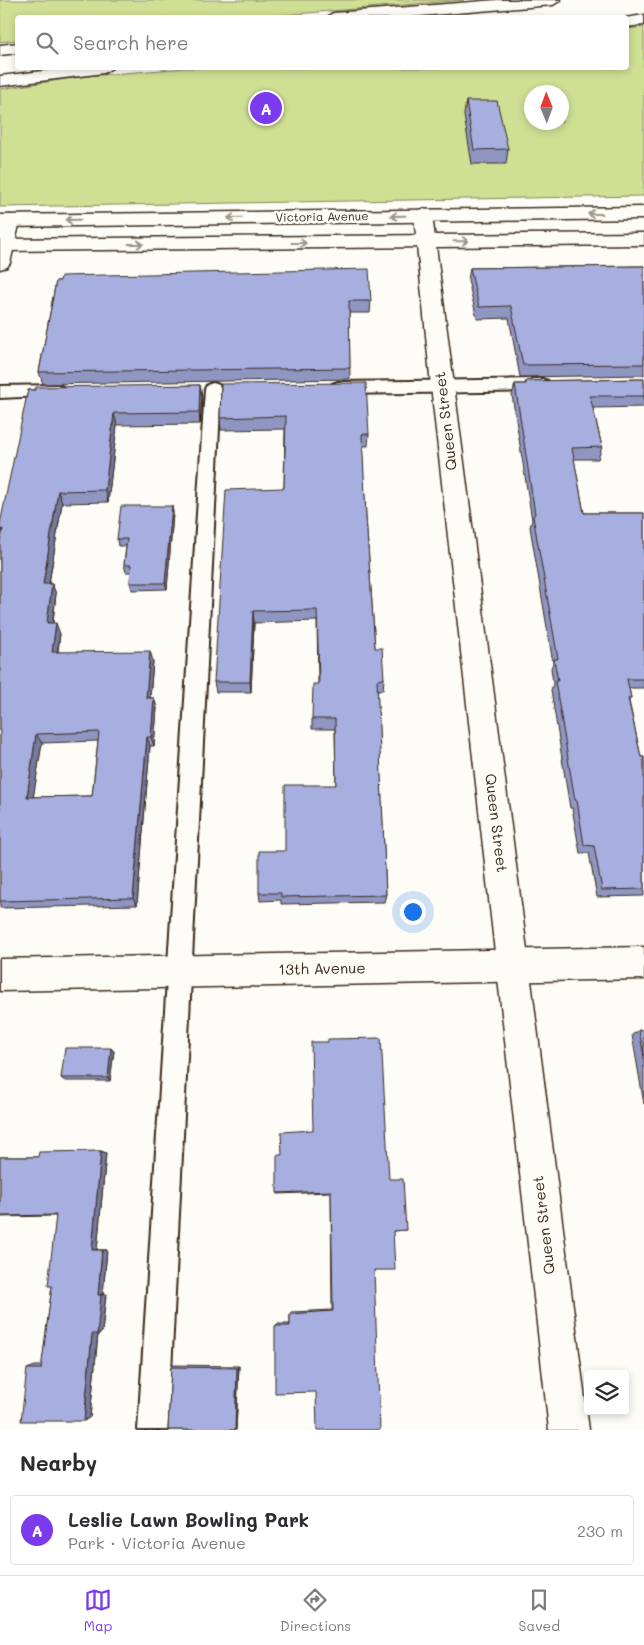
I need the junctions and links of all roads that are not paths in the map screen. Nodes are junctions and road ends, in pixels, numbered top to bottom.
1 (553, 0) edge
2 (370, 15) edge
3 (644, 20) edge
4 (629, 22) edge
5 (15, 48) edge
6 (0, 50) edge
7 (88, 70) edge
8 (0, 81) edge
9 (644, 213) edge
10 (5, 221) edge
11 (425, 229) junction
12 (644, 239) edge
13 (1, 251) edge
14 (557, 384) edge
15 (442, 386) junction
16 (322, 388) edge
17 (213, 389) dead end
18 (77, 391) edge
19 (0, 392) edge
20 (644, 963) edge
21 (514, 966) junction
22 (181, 972) junction
23 (0, 975) edge
24 (153, 1430) edge
25 (568, 1430) edge

1 - 2 street
3 - 4 street
5 - 6 street
7 - 8 street
9 -> 11 street, Victoria Avenue
11 -> 10 street, Victoria Avenue
10 - 13 street
11 -> 12 street, Victoria Avenue
13 -> 11 street, Victoria Avenue
11 - 15 street, Queen Street
14 - 15 lane
15 - 16 lane
15 - 21 street, Queen Street
17 - 22 lane
18 - 19 lane
20 - 21 street, 13th Avenue
21 - 22 street, 13th Avenue
21 - 25 street, Queen Street
22 - 23 street, 13th Avenue
22 - 24 lane

